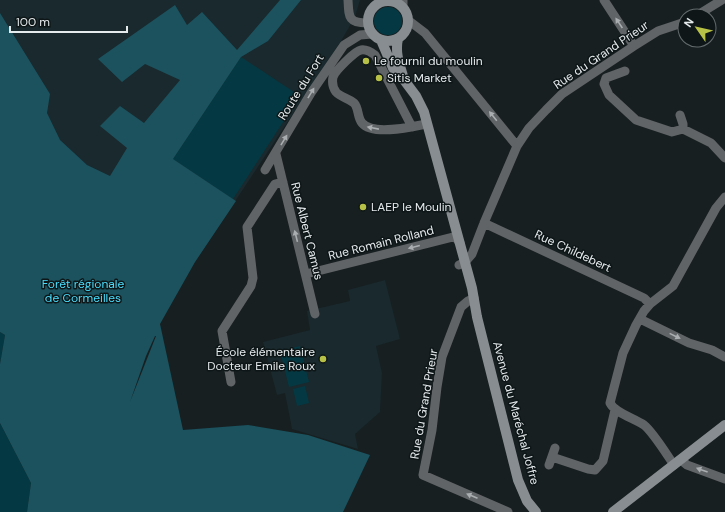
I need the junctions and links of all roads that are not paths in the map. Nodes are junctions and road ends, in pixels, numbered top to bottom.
1 (348, 0) edge
2 (366, 0) edge
3 (387, 0) edge
4 (604, 0) edge
5 (722, 0) edge
6 (709, 3) edge
7 (403, 4) edge
8 (370, 11) junction
9 (408, 20) junction
10 (368, 23) junction
11 (677, 25) edge
12 (376, 37) junction
13 (398, 39) junction
14 (634, 46) junction
15 (606, 65) junction
16 (625, 71) dead end
17 (614, 75) junction
18 (404, 80) junction
19 (680, 116) dead end
20 (426, 124) junction
21 (412, 127) junction
22 (683, 129) junction
23 (518, 146) junction
24 (276, 154) junction
25 (725, 158) edge
26 (265, 170) dead end
27 (283, 182) junction
28 (725, 197) edge
29 (484, 223) junction
30 (456, 240) junction
31 (462, 264) junction
32 (306, 274) junction
33 (472, 299) junction
34 (650, 304) junction
35 (315, 314) dead end
36 (640, 319) junction
37 (725, 357) edge
38 (231, 382) dead end
39 (615, 410) junction
40 (725, 425) edge
41 (552, 457) dead end
42 (678, 462) junction
43 (725, 479) edge
44 (508, 512) edge
45 (536, 512) edge
46 (613, 512) edge

1 - 10 street
2 - 8 street
3 - 7 street
3 - 8 street
14 -> 4 street
5 - 6 street
7 - 9 street
8 - 10 street
9 - 13 street
23 -> 9 street
10 - 12 street
11 - 14 street, Rue du Grand Prieur
12 - 13 street
12 - 18 street
24 -> 12 street, Route du Fort
13 - 18 street
14 - 15 street, Rue du Grand Prieur
15 - 17 street
15 - 23 street, Rue du Grand Prieur
16 - 17 street
17 - 22 street
18 - 20 street
19 - 22 street
20 - 21 street
20 - 30 street
21 -> 21 street
22 - 25 street
23 - 29 street, Rue du Grand Prieur
24 - 26 street, Route du Fort
24 - 27 street, Rue Albert Camus
32 -> 27 street, Rue Albert Camus
27 - 38 street
28 - 34 street
29 - 31 street, Rue du Grand Prieur
29 - 34 street, Rue Childebert
30 - 31 street
30 -> 32 street, Rue Romain Rolland
31 - 33 street, Avenue du Maréchal Joffre
31 - 33 street, Avenue du Maréchal Joffre
32 - 35 street, Rue Albert Camus
44 -> 33 street, Rue du Grand Prieur
33 - 45 street, Avenue du Maréchal Joffre
34 - 36 street
36 -> 37 street
36 - 39 street
39 - 41 street
39 - 42 street
40 - 42 street
43 -> 42 street
42 - 46 street

